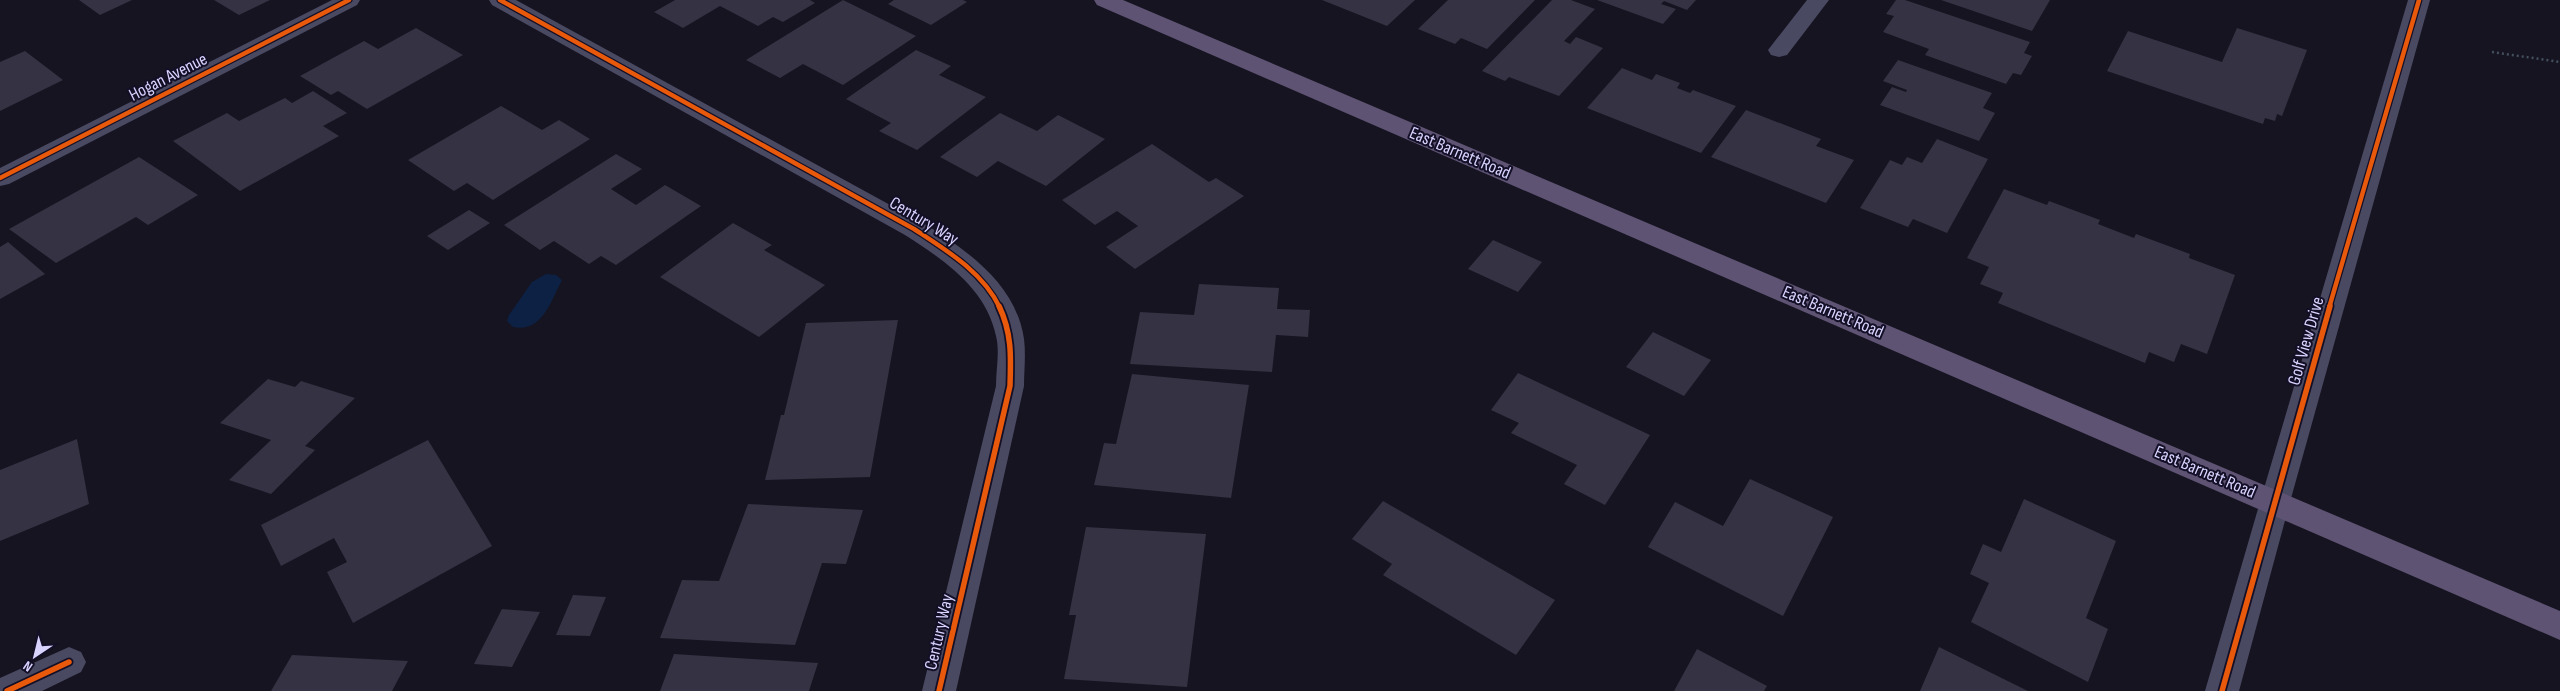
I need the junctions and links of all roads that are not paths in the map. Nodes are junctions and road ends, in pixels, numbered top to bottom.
1 (348, 0) edge
2 (500, 0) edge
3 (1105, 0) edge
4 (1818, 0) edge
5 (2419, 0) edge
6 (1780, 50) dead end
7 (0, 178) edge
8 (2275, 502) junction
9 (2560, 626) edge
10 (69, 662) dead end
11 (7, 691) edge
12 (939, 691) edge
13 (2222, 691) edge

1 - 7 street, Hogan Avenue
2 - 12 street, Century Way
3 - 8 main road, East Barnett Road
4 - 6 street
5 - 8 street, Golf View Drive
8 - 9 main road, East Barnett Road
8 - 13 street, Golf View Drive
10 - 11 street

